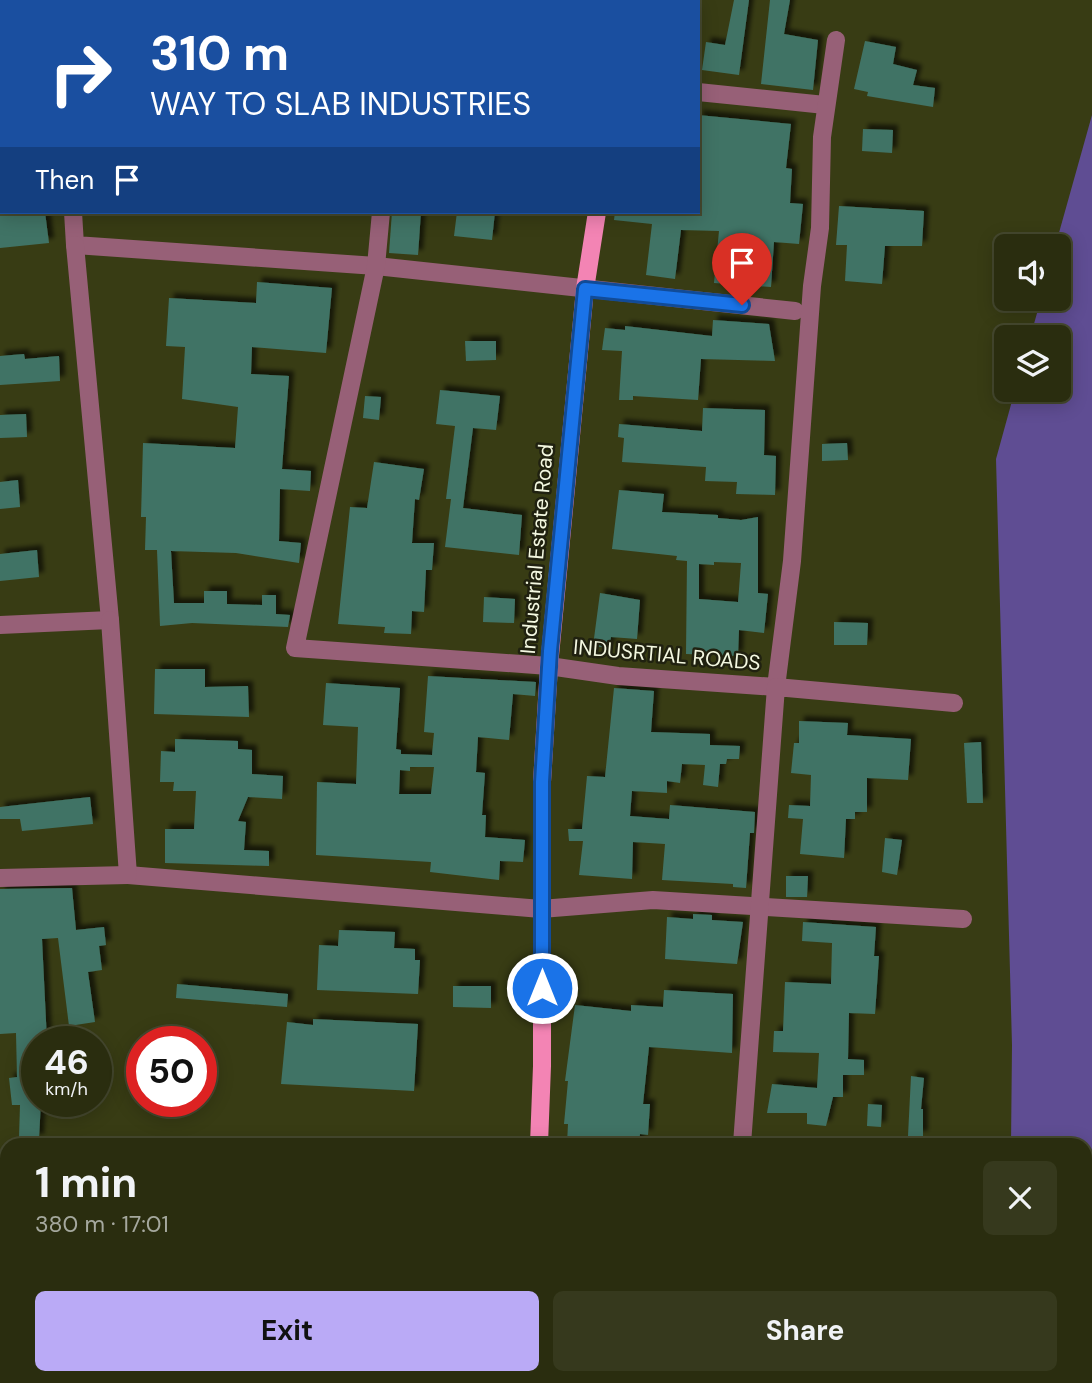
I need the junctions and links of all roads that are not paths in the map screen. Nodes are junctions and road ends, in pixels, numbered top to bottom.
1 (836, 40) dead end
2 (700, 92) edge
3 (825, 105) junction
4 (73, 214) edge
5 (381, 214) edge
6 (597, 214) edge
7 (75, 245) junction
8 (376, 266) junction
9 (585, 289) junction
10 (795, 311) dead end
11 (110, 620) junction
12 (0, 625) edge
13 (549, 666) junction
14 (776, 687) junction
15 (954, 703) dead end
16 (128, 875) junction
17 (0, 878) edge
18 (761, 906) junction
19 (541, 909) junction
20 (963, 919) dead end
21 (539, 1138) edge
22 (742, 1138) edge

1 - 3 street, INDUSRTIAL ROADS
2 - 3 street
3 - 14 street, INDUSRTIAL ROADS
4 - 7 street
5 - 8 street
6 - 9 main road, Industrial Estate Road
7 - 8 street
7 - 11 street
8 - 9 street
8 - 13 street, INDUSRTIAL ROADS
9 - 10 street
9 - 13 main road, Industrial Estate Road
11 - 12 street
11 - 16 street
13 - 14 street, INDUSRTIAL ROADS
13 - 19 main road, Industrial Estate Road
14 - 15 street
14 - 18 street
16 - 17 street
16 - 19 street
18 - 19 street
18 - 20 street
18 - 22 street
19 - 21 main road, Industrial Estate Road

